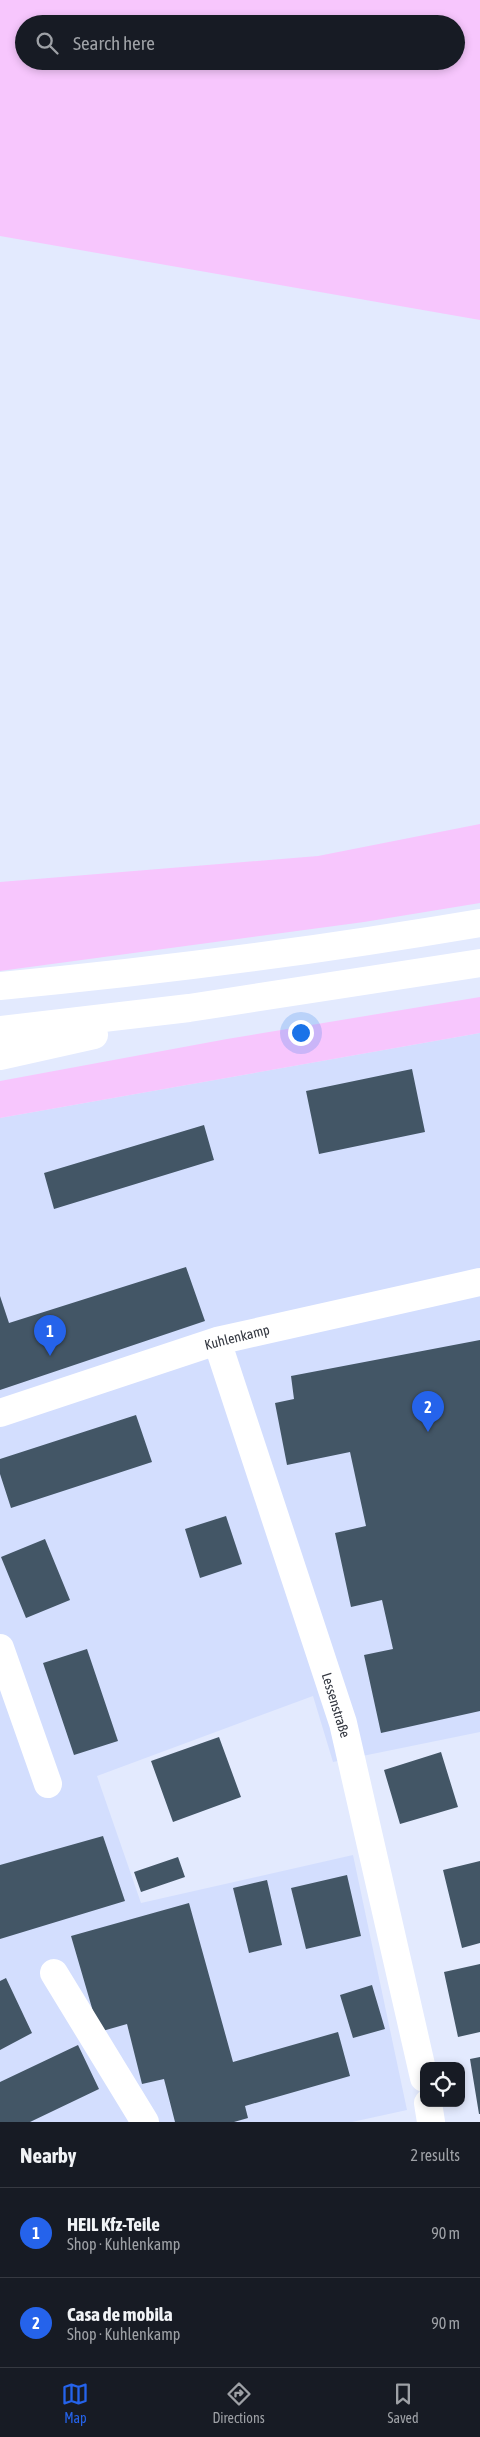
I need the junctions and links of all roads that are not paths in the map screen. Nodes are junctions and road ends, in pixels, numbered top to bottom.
1 (480, 923) edge
2 (480, 963) edge
3 (0, 986) edge
4 (189, 1008) junction
5 (0, 1030) edge
6 (0, 1056) edge
7 (480, 1282) edge
8 (217, 1341) junction
9 (0, 1413) edge
10 (0, 1648) edge
11 (48, 1784) dead end
12 (54, 1973) dead end
13 (420, 2062) edge
14 (429, 2107) edge
15 (145, 2122) edge
16 (431, 2122) edge

1 - 3 main road
2 - 4 main road
4 - 5 main road
4 - 6 main road
7 - 8 main road, Kuhlenkamp
8 - 9 main road, Kuhlenkamp
8 - 13 main road, Lessenstraße
10 - 11 main road
12 - 15 main road
14 - 16 main road

